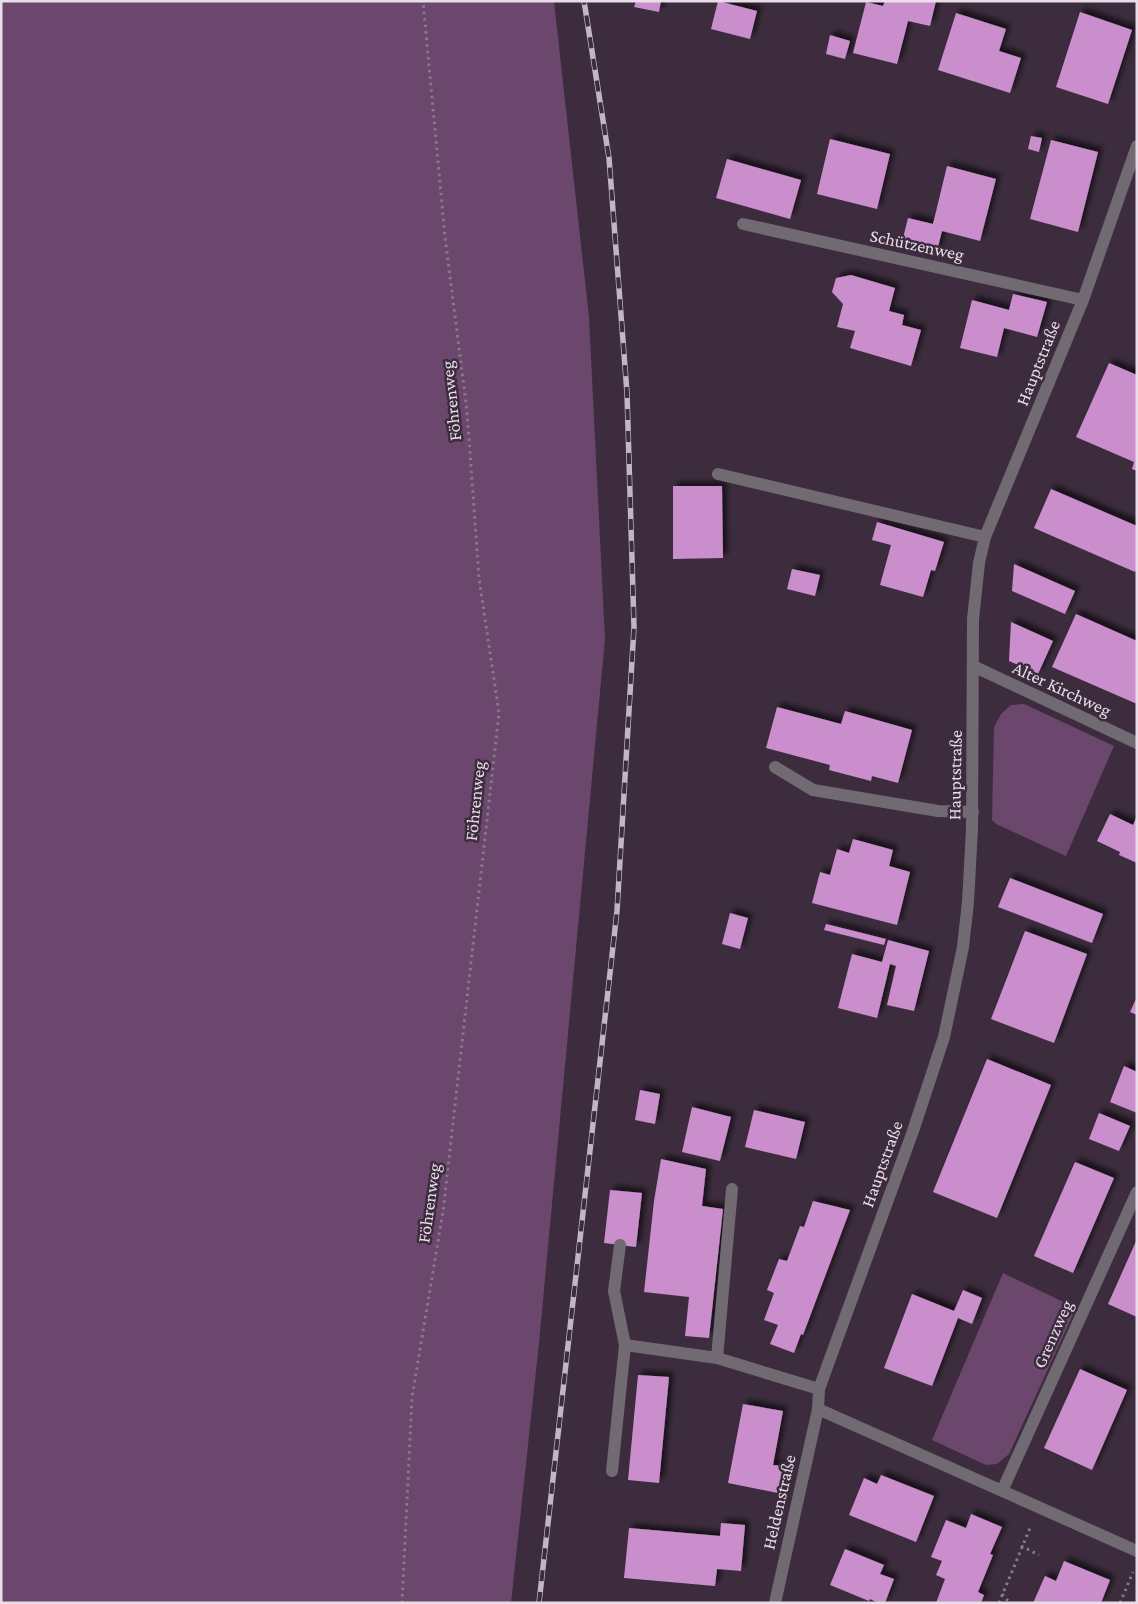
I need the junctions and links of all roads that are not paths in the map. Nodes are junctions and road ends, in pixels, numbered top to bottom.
1 (1137, 146) edge
2 (1131, 182) edge
3 (743, 224) dead end
4 (1083, 300) junction
5 (718, 474) dead end
6 (985, 537) junction
7 (973, 666) junction
8 (1137, 743) edge
9 (776, 767) dead end
10 (972, 812) junction
11 (732, 1189) dead end
12 (1137, 1192) edge
13 (620, 1245) dead end
14 (624, 1345) junction
15 (717, 1358) junction
16 (819, 1389) junction
17 (818, 1409) junction
18 (612, 1471) dead end
19 (1002, 1491) junction
20 (1137, 1551) edge
21 (774, 1603) edge

1 - 2 street, Hauptstraße
2 - 4 street, Hauptstraße
3 - 4 street, Schützenweg
4 - 6 street, Hauptstraße
5 - 6 street
6 - 7 street, Hauptstraße
7 - 8 street, Alter Kirchweg
7 - 10 street, Hauptstraße
9 - 10 street
10 - 16 street, Hauptstraße
11 - 15 street
12 - 19 street, Grenzweg
13 - 14 street
14 - 15 street
14 - 18 street
15 - 16 street
16 - 17 street, Hauptstraße
17 - 19 street
17 - 21 street, Heldenstraße
19 - 20 street

